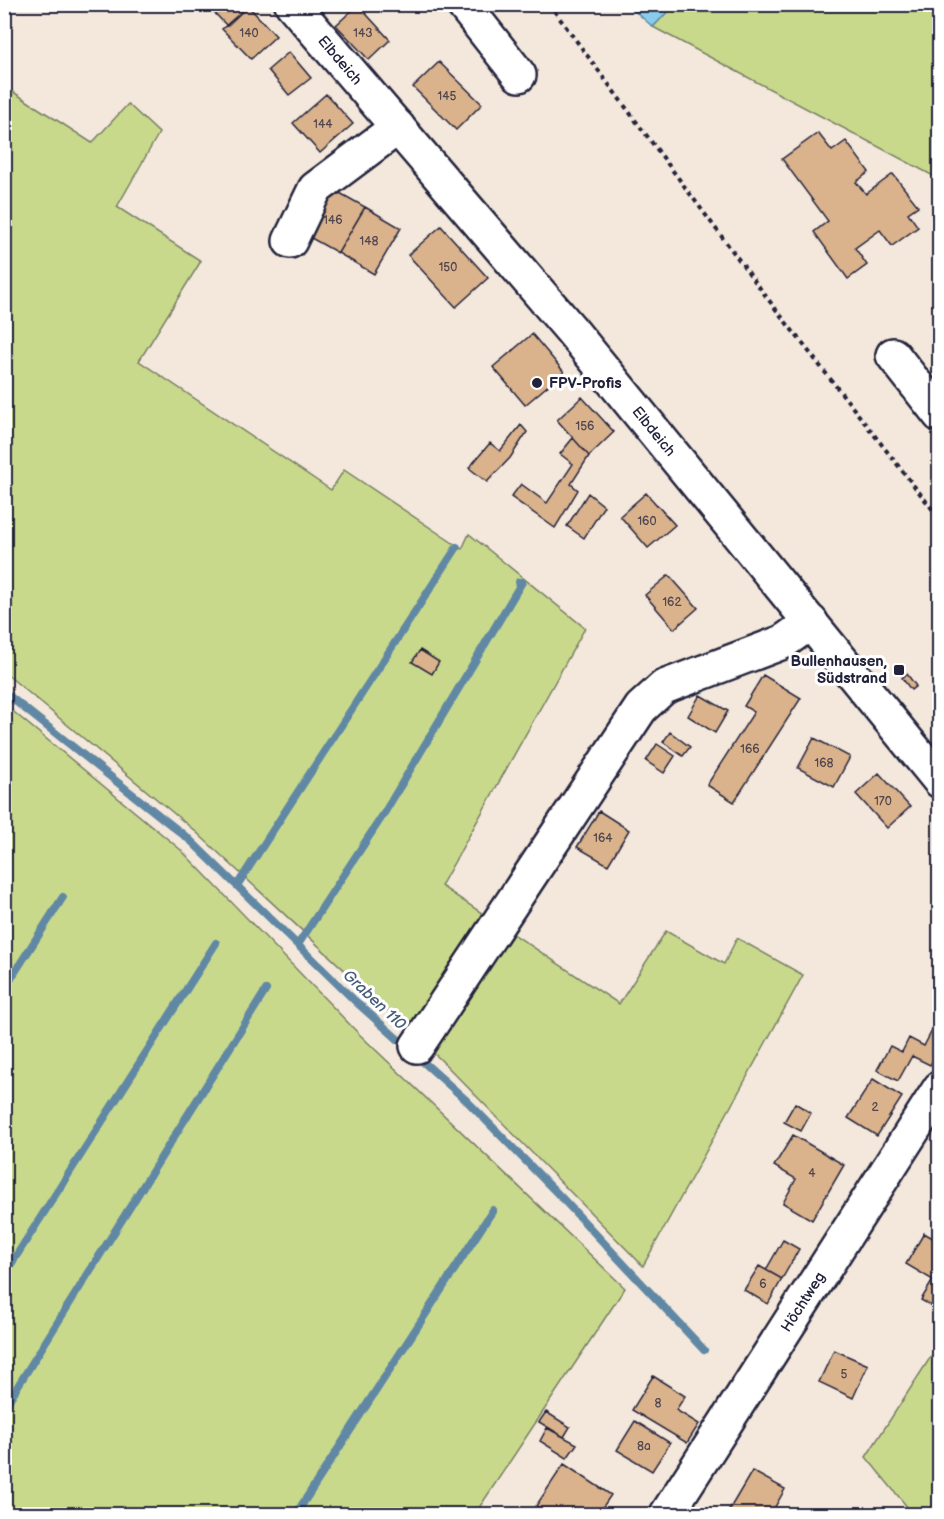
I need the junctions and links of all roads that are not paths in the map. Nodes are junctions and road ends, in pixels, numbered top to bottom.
1 (292, 4) edge
2 (463, 4) edge
3 (519, 75) dead end
4 (398, 127) junction
5 (290, 242) dead end
6 (893, 355) dead end
7 (939, 415) edge
8 (811, 622) junction
9 (939, 781) edge
10 (417, 1046) dead end
11 (939, 1088) edge
12 (668, 1515) edge

1 - 4 street, Elbdeich
2 - 3 street
4 - 5 street
4 - 8 street, Elbdeich
6 - 7 street
8 - 9 street, Elbdeich
8 - 10 street
11 - 12 street, Höchtweg

